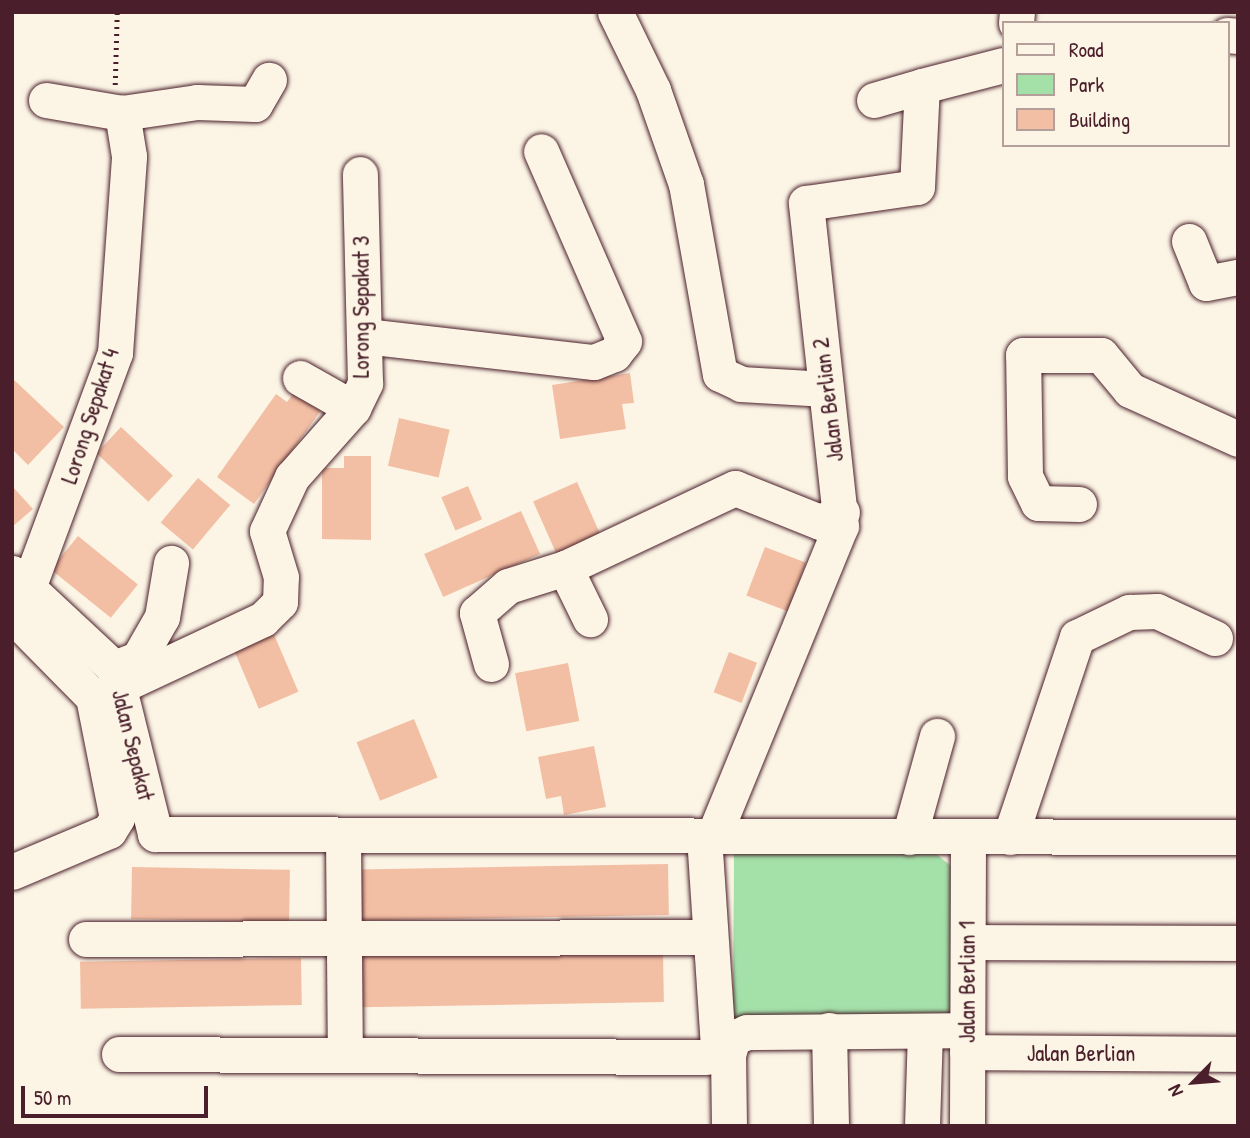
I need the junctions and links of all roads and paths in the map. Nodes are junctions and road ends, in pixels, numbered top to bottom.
1 (117, 12) edge
2 (615, 12) edge
3 (1002, 65) edge
4 (269, 80) dead end
5 (922, 86) junction
6 (46, 100) dead end
7 (874, 100) dead end
8 (122, 113) junction
9 (541, 151) dead end
10 (360, 174) dead end
11 (1189, 241) dead end
12 (1238, 277) edge
13 (365, 336) junction
14 (300, 378) dead end
15 (826, 389) junction
16 (353, 408) junction
17 (1238, 439) edge
18 (1079, 504) dead end
19 (842, 512) junction
20 (171, 563) dead end
21 (565, 568) junction
22 (18, 592) edge
23 (590, 619) dead end
24 (1215, 638) dead end
25 (491, 664) dead end
26 (116, 677) junction
27 (937, 736) dead end
28 (344, 836) junction
29 (709, 836) junction
30 (909, 837) junction
31 (1010, 837) junction
32 (1238, 837) edge
33 (968, 838) junction
34 (12, 872) edge
35 (342, 936) junction
36 (710, 937) junction
37 (86, 939) dead end
38 (968, 942) junction
39 (1238, 943) edge
40 (829, 1030) junction
41 (925, 1031) junction
42 (967, 1041) junction
43 (716, 1052) junction
44 (345, 1053) junction
45 (119, 1054) dead end
46 (1238, 1054) edge
47 (707, 1126) edge
48 (729, 1126) edge
49 (831, 1126) edge
50 (922, 1126) edge
51 (967, 1126) edge

1 - 8 path
2 - 15 street
3 - 5 street
4 - 8 street
5 - 7 street
5 - 15 street, Jalan Berlian 2
6 - 8 street
8 - 22 street, Lorong Sepakat 4
9 - 13 street
10 - 13 street, Lorong Sepakat 3
11 - 12 street
13 - 16 street, Lorong Sepakat 3
14 - 16 street
15 - 19 street, Jalan Berlian 2
16 - 26 street, Lorong Sepakat 3
17 - 18 street
19 - 21 street
19 - 29 street, Jalan Berlian 2
20 - 26 street
21 - 23 street
21 - 25 street
22 - 26 street, Jalan Sepakat
22 - 34 street
24 - 31 street
26 - 28 street, Jalan Sepakat
27 - 30 street
28 - 29 street
28 - 35 street
29 - 30 street
29 - 36 street
30 - 33 street
31 - 32 street
31 - 33 street
33 - 38 street, Jalan Berlian 1
35 - 36 street
35 - 37 street
35 - 44 street
36 - 43 street
38 - 39 street
38 - 42 street, Jalan Berlian 1
40 - 41 street, Jalan Berlian
40 - 43 street, Jalan Berlian
40 - 49 street
41 - 42 street, Jalan Berlian
41 - 50 street
42 - 46 street, Jalan Berlian
42 - 51 street, Jalan Berlian 1
43 - 44 street
43 - 47 street
43 - 48 street
44 - 45 street

